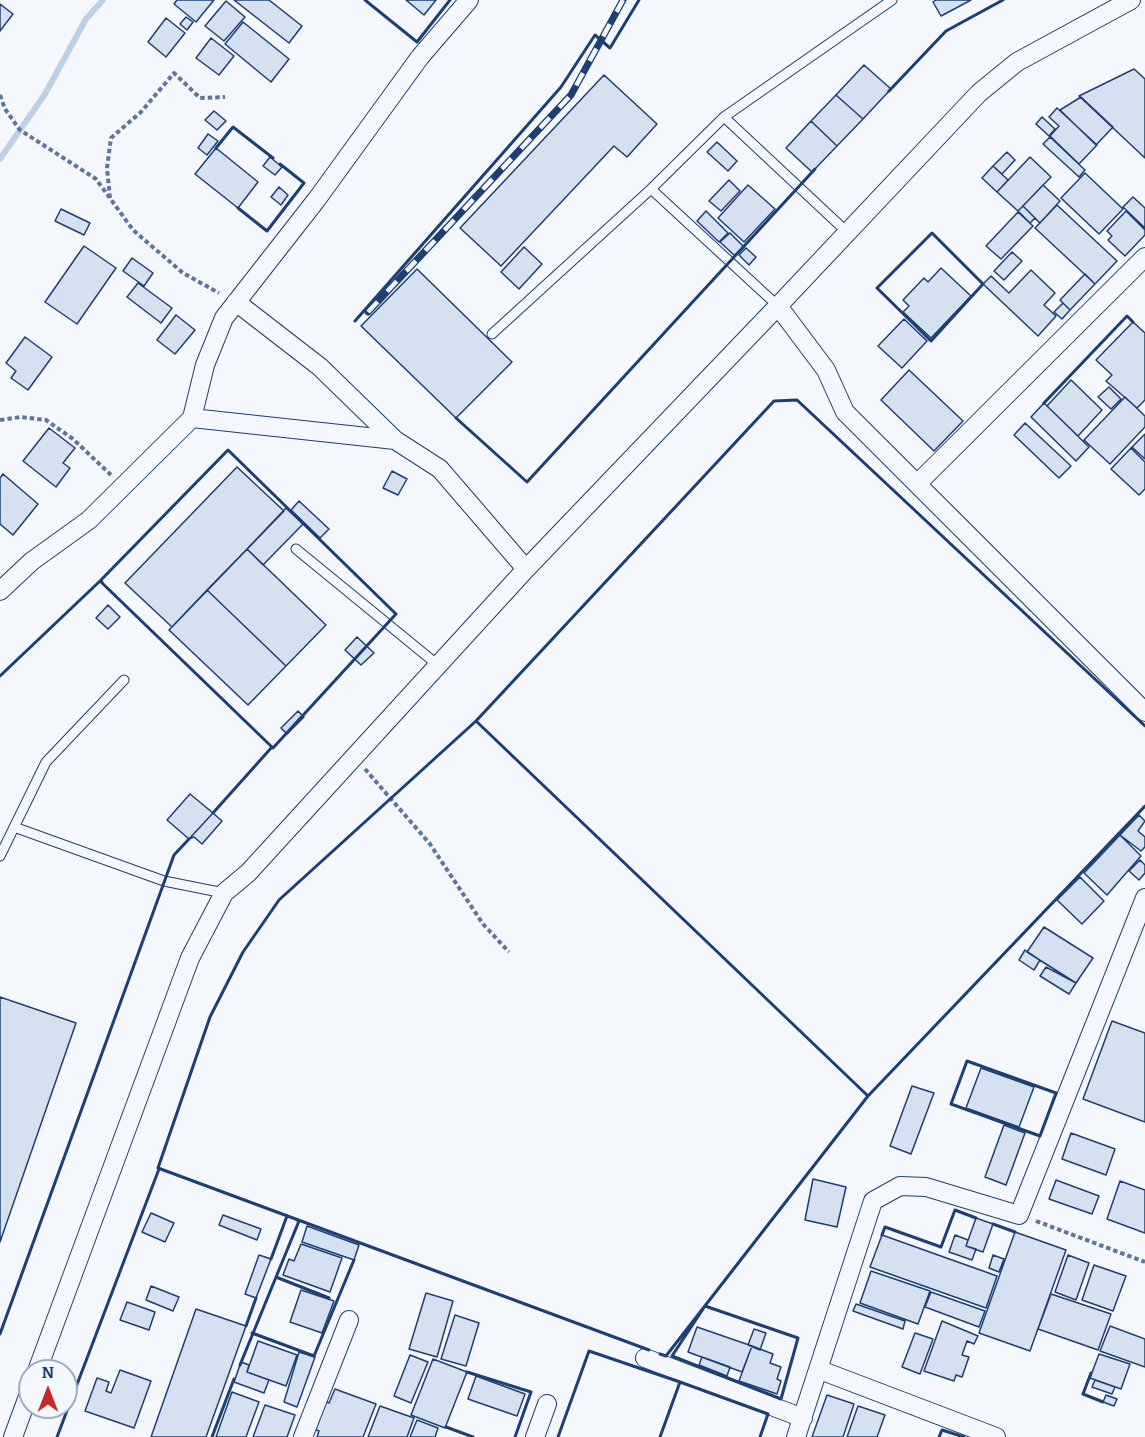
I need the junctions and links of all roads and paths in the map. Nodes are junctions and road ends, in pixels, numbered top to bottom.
1 (469, 0) edge
2 (892, 0) edge
3 (1131, 0) edge
4 (0, 95) edge
5 (225, 97) dead end
6 (724, 117) junction
7 (651, 189) junction
8 (111, 199) junction
9 (848, 233) junction
10 (1145, 256) edge
11 (236, 302) junction
12 (778, 306) junction
13 (492, 334) dead end
14 (192, 418) junction
15 (0, 420) edge
16 (395, 440) junction
17 (917, 484) junction
18 (123, 486) junction
19 (297, 549) dead end
20 (525, 569) junction
21 (0, 591) edge
22 (439, 666) junction
23 (124, 680) dead end
24 (1145, 712) edge
25 (352, 755) junction
26 (14, 827) junction
27 (0, 856) edge
28 (224, 893) junction
29 (1145, 898) edge
30 (509, 952) dead end
31 (1019, 1215) junction
32 (1145, 1262) edge
33 (349, 1320) dead end
34 (645, 1358) dead end
35 (41, 1359) edge
36 (820, 1370) junction
37 (547, 1404) dead end
38 (803, 1418) junction
39 (20, 1419) edge
40 (13, 1437) edge
41 (303, 1437) edge
42 (535, 1437) edge
43 (796, 1437) edge
44 (996, 1437) edge

1 - 11 street
2 - 6 lane
3 - 9 street
4 - 8 path
5 - 8 path
6 - 7 lane
6 - 9 lane
7 - 12 lane
7 - 13 lane
8 - 11 path
9 - 12 street
10 - 17 street
11 - 14 street
11 - 16 street
12 - 17 street
12 - 20 street
14 - 16 street
14 - 18 street
15 - 18 path
16 - 20 street
17 - 24 street
18 - 21 street
19 - 22 lane
20 - 22 street
22 - 25 street
23 - 26 lane
25 - 28 street
25 - 30 path
26 - 27 lane
26 - 28 lane
28 - 35 street
29 - 31 street
31 - 32 path
31 - 36 street
33 - 41 street
34 - 38 street
36 - 38 street
36 - 44 street
37 - 42 street
38 - 43 street
39 - 40 street

